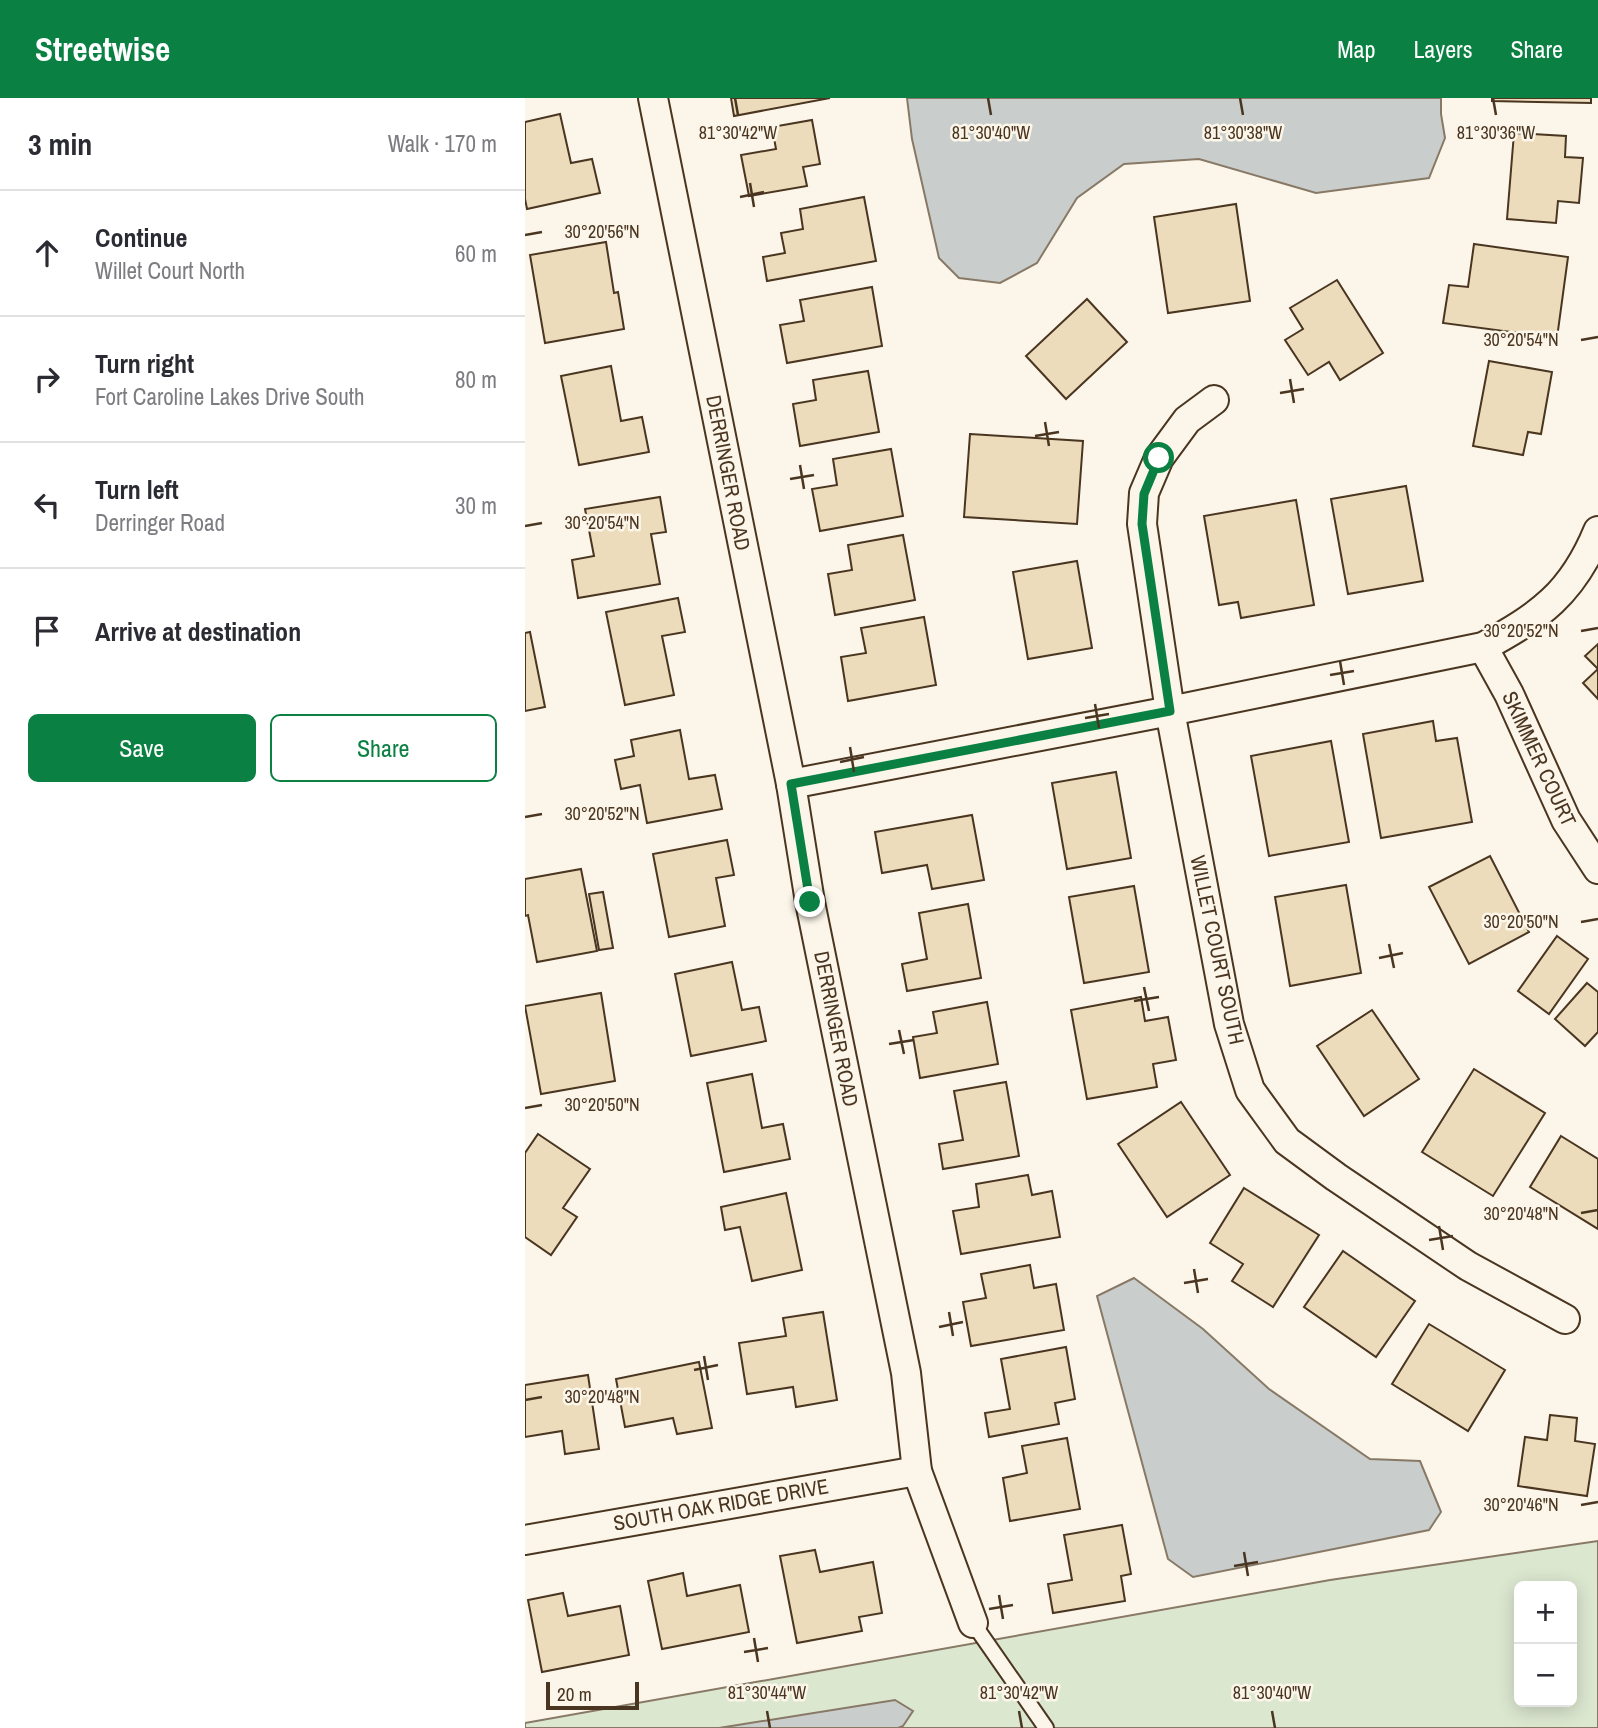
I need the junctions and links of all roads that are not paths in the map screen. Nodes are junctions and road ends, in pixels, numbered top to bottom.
1 (653, 98) edge
2 (1214, 400) dead end
3 (1598, 531) edge
4 (1483, 647) junction
5 (1170, 711) junction
6 (791, 784) junction
7 (1598, 869) edge
8 (1565, 1319) dead end
9 (918, 1471) junction
10 (525, 1540) edge
11 (972, 1623) joint
12 (1047, 1728) edge

1 - 6 street, DERRINGER ROAD
2 - 5 street, WILLET COURT SOUTH
3 - 4 street
4 - 5 street
4 - 7 street, SKIMMER COURT
5 - 6 street
5 - 8 street, WILLET COURT SOUTH
6 - 9 street, DERRINGER ROAD
9 - 10 street, SOUTH OAK RIDGE DRIVE
9 - 11 street, DERRINGER ROAD
11 - 12 lane, DERRINGER ROAD

